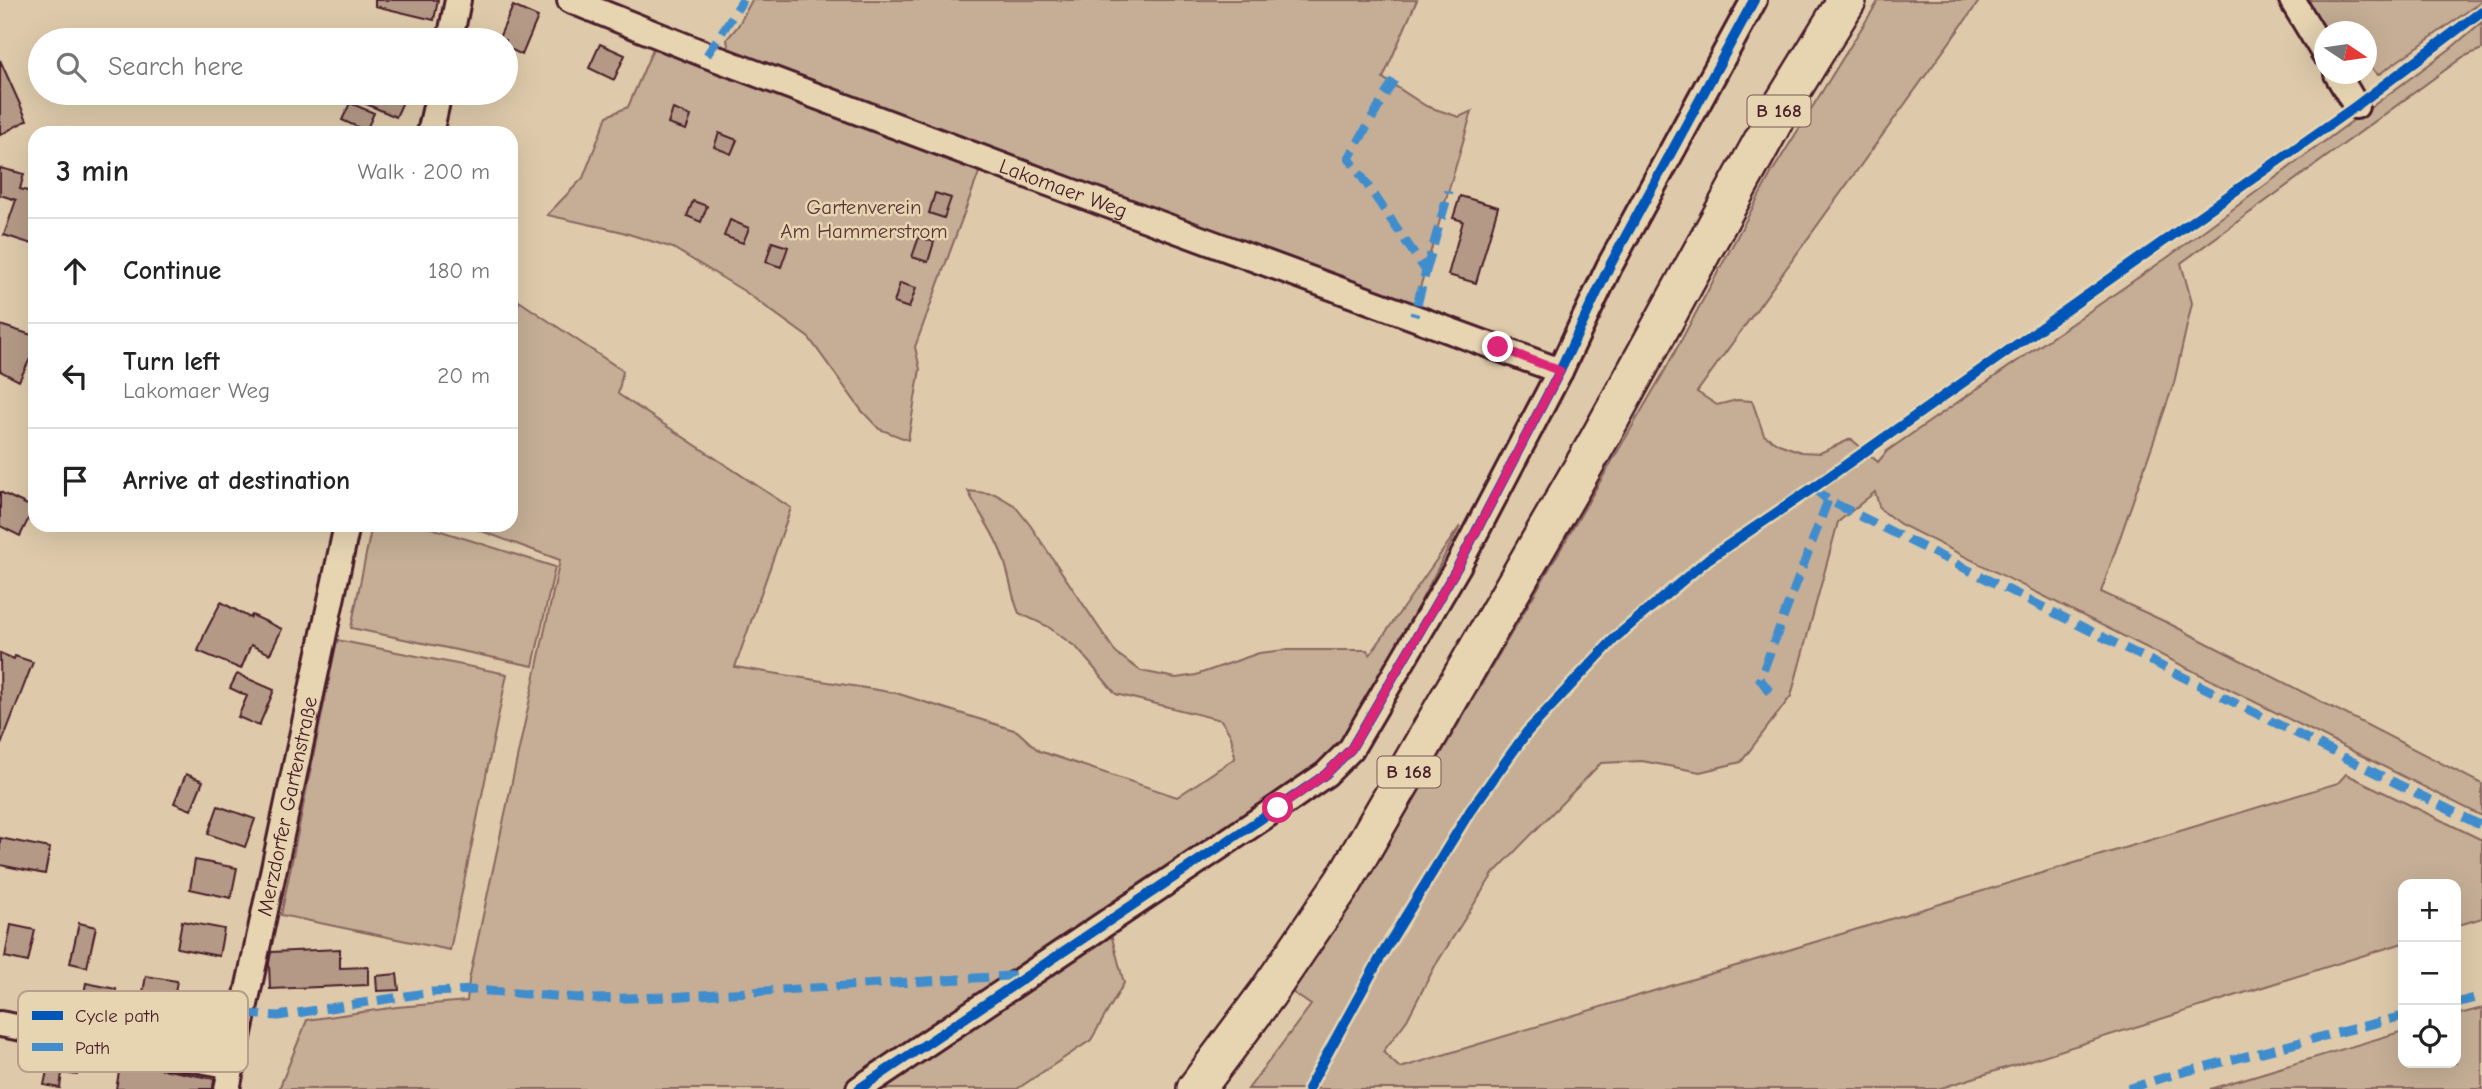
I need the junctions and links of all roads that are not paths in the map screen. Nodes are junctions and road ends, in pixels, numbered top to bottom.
1 (458, 0) edge
2 (570, 0) edge
3 (1754, 0) edge
4 (1847, 0) edge
5 (2292, 0) edge
6 (452, 28) edge
7 (2314, 35) edge
8 (2343, 84) edge
9 (436, 105) edge
10 (2356, 106) dead end
11 (432, 126) edge
12 (1560, 371) junction
13 (346, 532) edge
14 (248, 993) edge
15 (0, 1024) edge
16 (18, 1028) edge
17 (204, 1072) edge
18 (230, 1078) edge
19 (859, 1089) edge
20 (1196, 1089) edge

1 - 6 street
2 - 12 street, Lakomaer Weg
3 - 12 street
4 - 20 main road, B 168
5 - 7 street
8 - 10 street
9 - 11 street
12 - 19 street
13 - 14 street, Merzdorfer Gartenstraße
15 - 16 street
17 - 18 street

